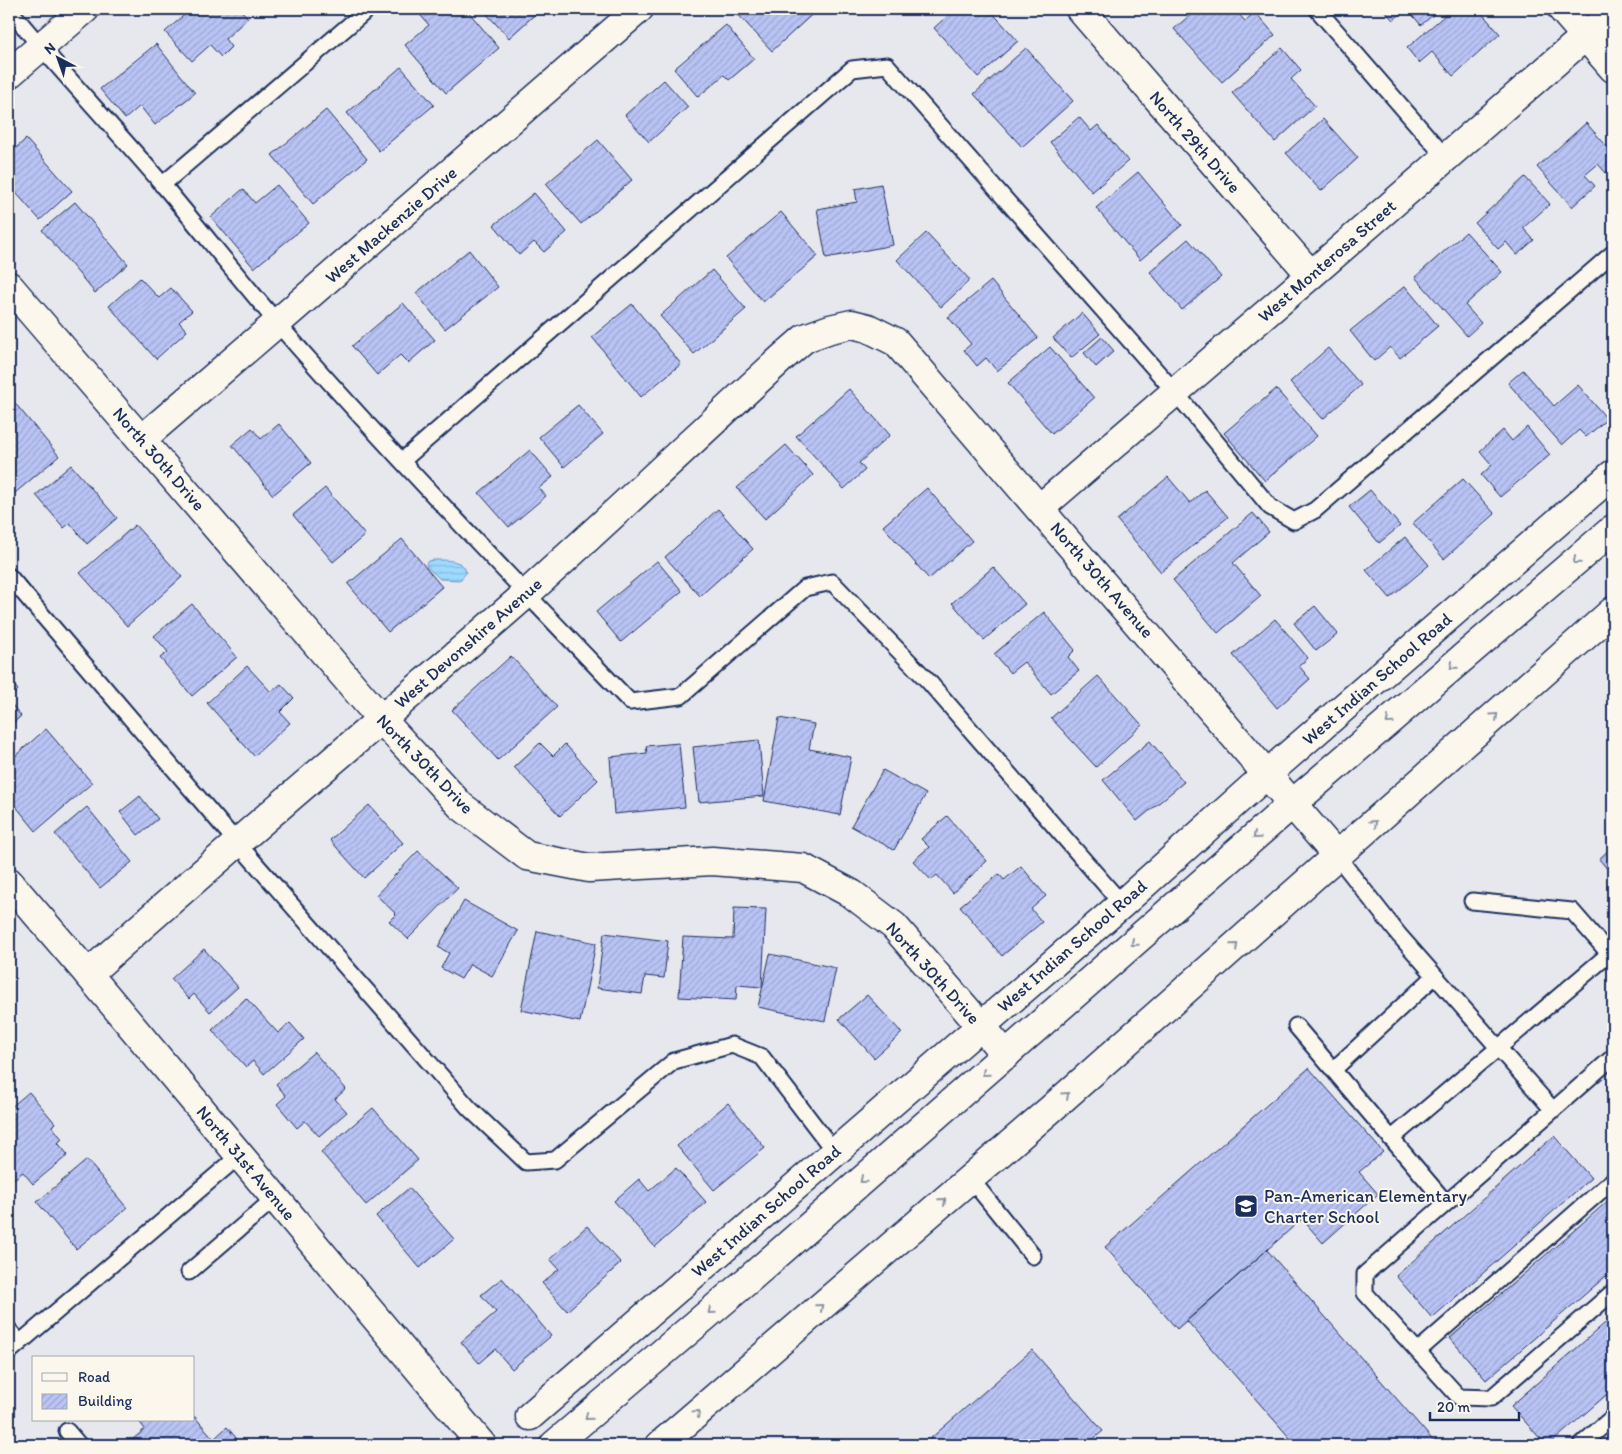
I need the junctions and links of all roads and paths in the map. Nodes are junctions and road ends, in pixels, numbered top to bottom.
1 (9, 9) edge
2 (85, 9) edge
3 (368, 9) edge
4 (639, 9) edge
5 (1080, 9) edge
6 (1317, 9) edge
7 (1562, 9) edge
8 (1613, 12) edge
9 (1586, 36) junction
10 (41, 46) junction
11 (1613, 68) edge
12 (9, 74) edge
13 (1446, 158) junction
14 (162, 184) junction
15 (1613, 252) edge
16 (1311, 275) junction
17 (9, 286) edge
18 (278, 324) junction
19 (852, 324) joint
20 (1175, 392) junction
21 (142, 439) junction
22 (402, 461) junction
23 (1613, 474) edge
24 (1040, 508) junction
25 (1613, 529) edge
26 (9, 576) edge
27 (526, 593) junction
28 (1613, 611) edge
29 (382, 720) junction
30 (1268, 774) junction
31 (1292, 804) junction
32 (236, 842) junction
33 (1337, 856) junction
34 (9, 882) edge
35 (1472, 901) dead end
36 (1122, 904) junction
37 (1611, 956) edge
38 (88, 974) junction
39 (1435, 976) junction
40 (980, 1025) junction
41 (1296, 1026) dead end
42 (1499, 1049) junction
43 (1006, 1055) junction
44 (1613, 1057) edge
45 (1332, 1070) junction
46 (1553, 1110) junction
47 (1391, 1139) junction
48 (834, 1151) junction
49 (239, 1156) junction
50 (970, 1178) junction
51 (1613, 1180) edge
52 (275, 1198) junction
53 (1446, 1203) junction
54 (1033, 1256) dead end
55 (189, 1272) dead end
56 (1613, 1292) edge
57 (9, 1330) edge
58 (14, 1347) edge
59 (1418, 1351) junction
60 (530, 1416) dead end
61 (1613, 1418) edge
62 (67, 1431) dead end
63 (79, 1445) edge
64 (482, 1445) edge
65 (554, 1445) edge
66 (660, 1445) edge
67 (1581, 1445) edge

1 - 10 lane
2 - 10 street
3 - 14 lane
4 - 18 street, West Mackenzie Drive
5 - 16 street, North 29th Drive
6 - 13 lane
7 - 9 street
8 - 9 street, West Monterosa Street
9 - 11 street
9 - 13 street, West Monterosa Street
10 - 12 street
10 - 14 lane
13 - 16 street, West Monterosa Street
14 - 18 lane
15 - 20 lane
16 - 20 street, West Monterosa Street
17 - 21 street, North 30th Drive
18 - 21 street, West Mackenzie Drive
18 - 22 lane
19 - 24 street, North 30th Avenue
19 - 27 street, West Devonshire Avenue
20 - 22 lane
20 - 24 street, West Monterosa Street
21 - 29 street, North 30th Drive
22 - 27 lane
23 - 30 street, West Indian School Road
24 - 30 street, North 30th Avenue
25 -> 31 street
26 - 32 lane
27 - 29 street, West Devonshire Avenue
27 - 36 lane
33 -> 28 street
29 - 32 street, West Devonshire Avenue
29 - 40 street, North 30th Drive
30 - 31 street, North 30th Avenue
30 - 36 street, West Indian School Road
31 - 33 street, North 30th Avenue
31 -> 43 street
32 - 38 street, West Devonshire Avenue
32 - 48 lane
33 - 39 lane
50 -> 33 street
34 - 38 street, North 31st Avenue
35 - 37 lane
36 - 40 street, West Indian School Road
37 - 42 lane
38 - 49 street, North 31st Avenue
39 - 42 lane
39 - 45 lane
40 - 43 street, North 30th Drive
40 - 48 street, West Indian School Road
41 - 45 lane
42 - 46 lane
42 - 47 lane
43 -> 65 street
44 - 46 lane
45 - 47 lane
46 - 53 lane
47 - 53 lane
48 - 60 street, West Indian School Road
49 - 52 street, North 31st Avenue
49 - 58 lane
50 - 54 lane
66 -> 50 street
51 - 59 lane
52 - 55 lane
52 - 64 street, North 31st Avenue
53 - 59 lane
56 - 59 lane
57 - 58 lane
61 - 67 lane
62 - 63 lane

